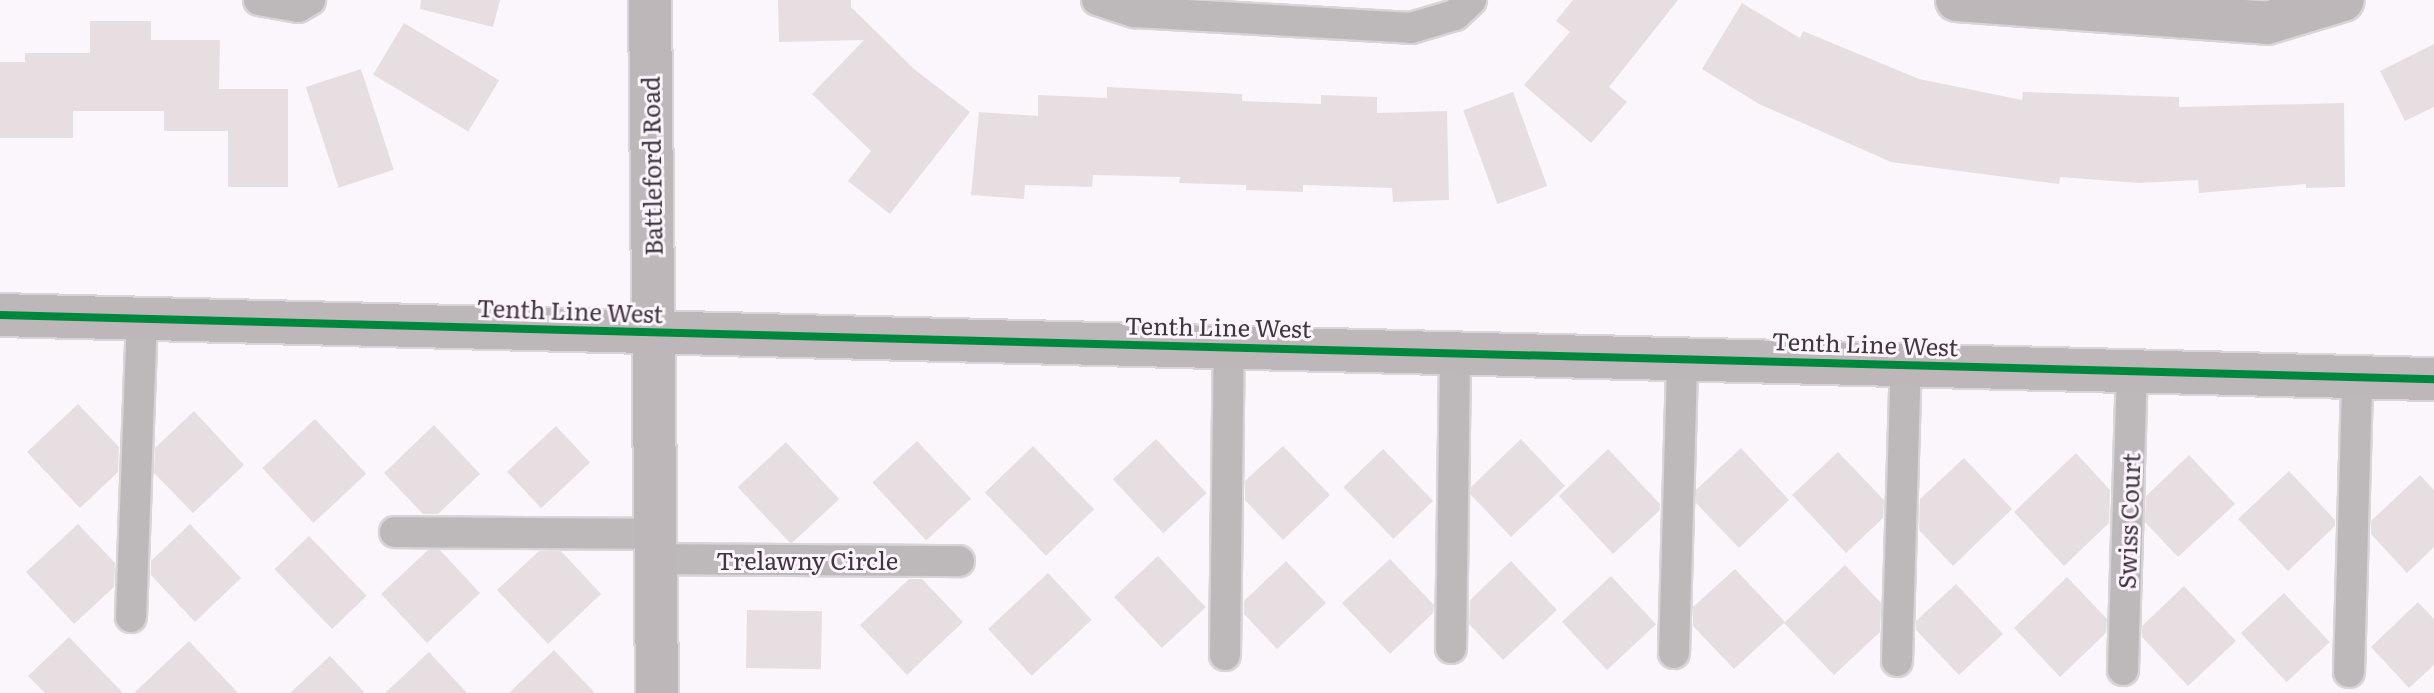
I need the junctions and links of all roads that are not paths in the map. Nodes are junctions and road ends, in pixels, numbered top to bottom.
1 (259, 0) edge
2 (310, 0) edge
3 (650, 0) edge
4 (1097, 0) edge
5 (1471, 0) edge
6 (1957, 0) edge
7 (2343, 0) edge
8 (2167, 9) edge
9 (0, 315) edge
10 (142, 318) junction
11 (653, 332) junction
12 (1229, 347) junction
13 (1455, 353) junction
14 (1682, 358) junction
15 (1906, 364) junction
16 (2132, 371) junction
17 (2357, 377) junction
18 (2434, 379) edge
19 (395, 532) dead end
20 (655, 546) junction
21 (959, 561) dead end
22 (131, 617) dead end
23 (1451, 648) dead end
24 (1674, 653) dead end
25 (1225, 655) dead end
26 (1897, 661) dead end
27 (2123, 670) dead end
28 (2349, 672) dead end
29 (657, 693) edge

1 - 2 street
3 - 11 street, Battleford Road
4 - 5 street
6 - 8 street
7 - 8 street
9 - 10 street, Tenth Line West
10 - 11 street, Tenth Line West
10 - 22 street
11 - 12 street, Tenth Line West
11 - 20 street
12 - 13 street, Tenth Line West
12 - 25 street, Tenth Line West
13 - 14 street, Tenth Line West
13 - 23 street
14 - 15 street, Tenth Line West
14 - 24 street
15 - 16 street, Tenth Line West
15 - 26 street, Tenth Line West
16 - 17 street, Tenth Line West
16 - 27 street, Swiss Court
17 - 18 street, Tenth Line West
17 - 28 street
19 - 20 street, Trelawny Circle
20 - 21 street, Trelawny Circle
20 - 29 street

